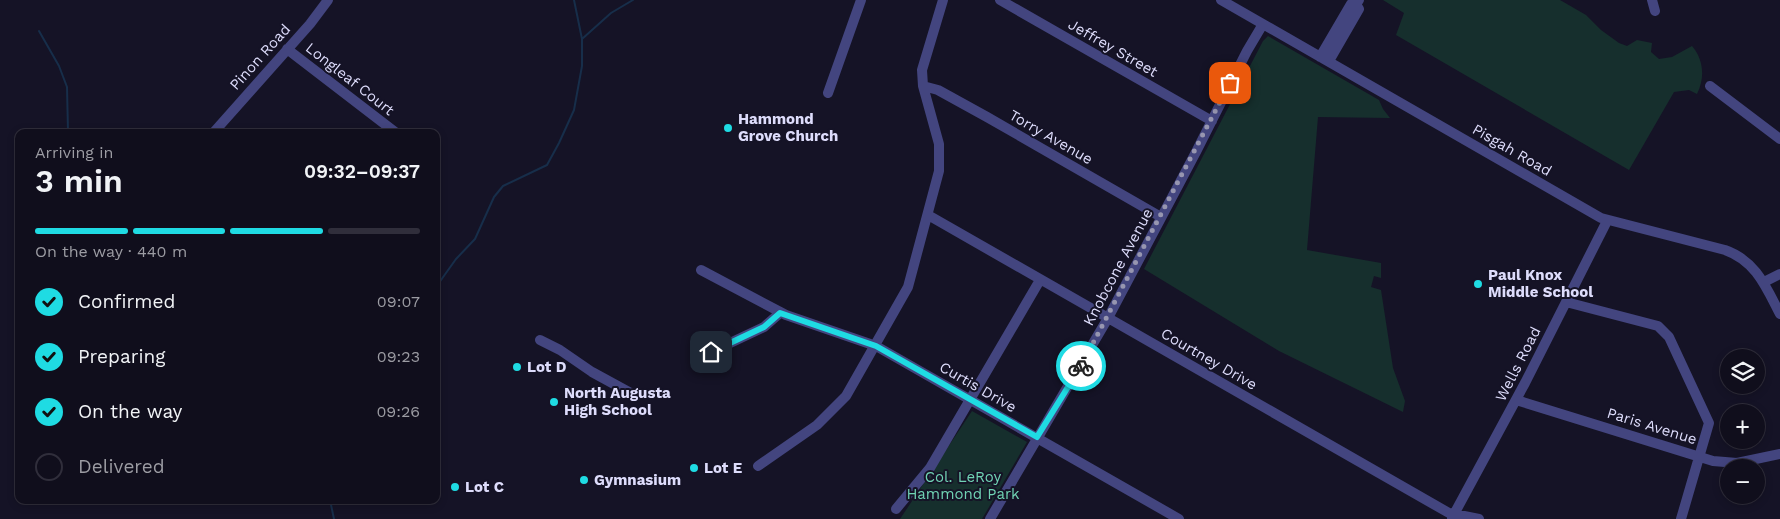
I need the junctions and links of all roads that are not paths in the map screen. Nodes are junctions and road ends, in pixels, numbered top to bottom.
1 (328, 0) edge
2 (861, 0) edge
3 (943, 0) edge
4 (1000, 0) edge
5 (1221, 0) edge
6 (1652, 0) edge
7 (1358, 2) edge
8 (1655, 11) dead end
9 (1263, 24) junction
10 (286, 49) junction
11 (1324, 59) junction
12 (923, 86) junction
13 (1710, 86) dead end
14 (828, 93) dead end
15 (1212, 121) junction
16 (217, 129) edge
17 (391, 129) edge
18 (1780, 139) edge
19 (928, 215) junction
20 (1161, 217) junction
21 (1607, 221) junction
22 (701, 270) dead end
23 (1780, 274) edge
24 (1040, 280) junction
25 (1764, 282) junction
26 (1566, 302) junction
27 (780, 313) junction
28 (1780, 314) edge
29 (1108, 318) junction
30 (540, 340) dead end
31 (876, 346) junction
32 (711, 352) dead end
33 (636, 396) dead end
34 (971, 399) junction
35 (1516, 400) junction
36 (1037, 437) junction
37 (1780, 454) edge
38 (1700, 456) junction
39 (758, 466) dead end
40 (896, 509) dead end
41 (1454, 516) edge
42 (990, 519) edge
43 (1179, 519) edge
44 (1479, 519) edge
45 (1681, 519) edge

1 - 10 street, Pinon Road
2 - 14 street
3 - 12 street
4 - 15 street, Jeffrey Street
5 - 9 street, Pisgah Road
6 - 8 street
7 - 11 street
9 - 11 street, Pisgah Road
9 - 15 street, Knobcone Avenue
10 - 16 street, Pinon Road
10 - 17 street, Longleaf Court
11 - 21 street, Pisgah Road
12 - 19 street
12 - 20 street, Torry Avenue
13 - 18 street
15 - 20 street, Knobcone Avenue
19 - 24 street, Courtney Drive
19 - 31 street
20 - 29 street, Knobcone Avenue
21 - 25 street, Pisgah Road
21 - 26 street, Wells Road
22 - 27 street, Curtis Drive
23 - 25 street
24 - 29 street, Courtney Drive
24 - 34 street
25 - 28 street, Pisgah Road
26 - 35 street, Wells Road
26 - 38 street
27 - 31 street, Curtis Drive
27 - 32 street
29 - 36 street, Knobcone Avenue
29 - 41 street, Courtney Drive
30 - 33 street
31 - 34 street, Curtis Drive
31 - 39 street
34 - 36 street, Curtis Drive
34 - 40 street
35 - 38 street, Paris Avenue
35 - 41 street, Wells Road
36 - 42 street, Knobcone Avenue
36 - 43 street, Curtis Drive
37 - 38 street, Paris Avenue
38 - 45 street
41 - 44 street, Courtney Drive

